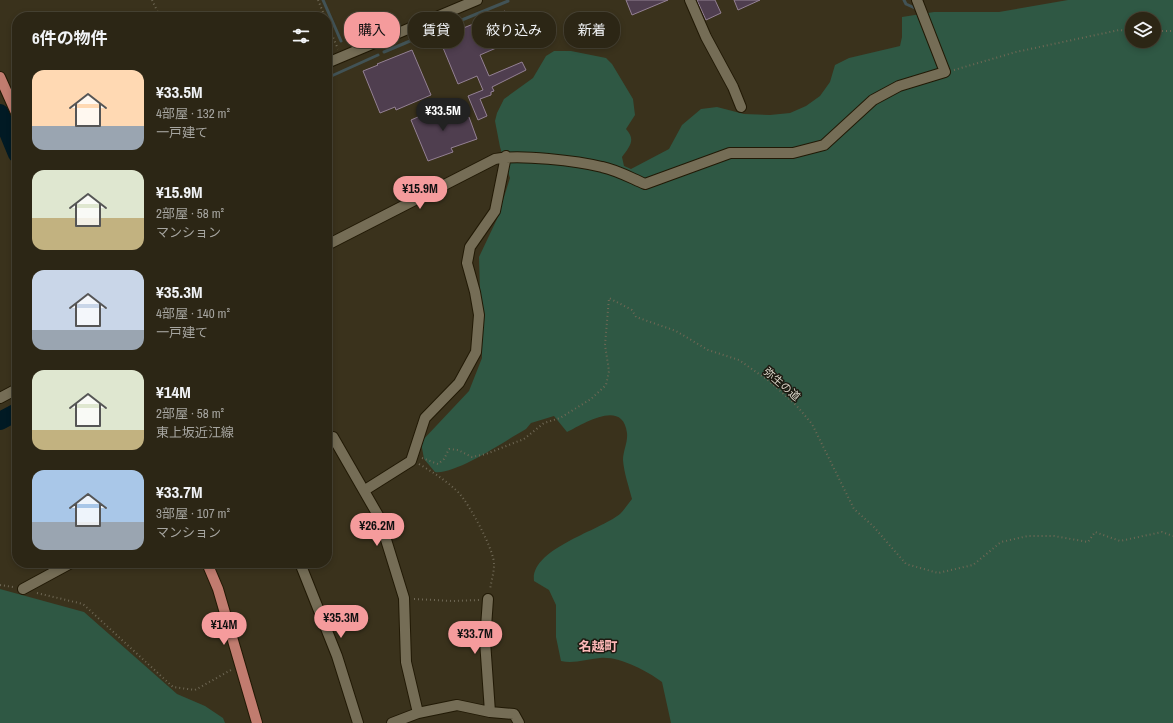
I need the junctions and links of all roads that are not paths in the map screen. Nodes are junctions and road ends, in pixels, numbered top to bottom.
1 (477, 0) edge
2 (690, 0) edge
3 (917, 0) edge
4 (332, 61) edge
5 (0, 76) edge
6 (12, 104) edge
7 (741, 108) dead end
8 (506, 156) junction
9 (332, 242) edge
10 (12, 392) edge
11 (0, 398) edge
12 (332, 438) edge
13 (365, 490) junction
14 (62, 568) edge
15 (209, 568) edge
16 (302, 568) edge
17 (22, 589) road end
18 (488, 599) road end
19 (490, 712) junction
20 (418, 713) junction
21 (257, 723) edge
22 (358, 723) edge
23 (392, 723) edge
24 (519, 723) edge

1 - 4 street
2 - 7 street
3 - 8 street
5 - 6 main road
8 - 9 street
8 - 13 street
10 - 11 street
12 - 13 street
13 - 20 street
14 - 17 street
15 - 21 main road
16 - 22 street
18 - 19 street
19 - 20 street
19 - 24 street
20 - 23 street

